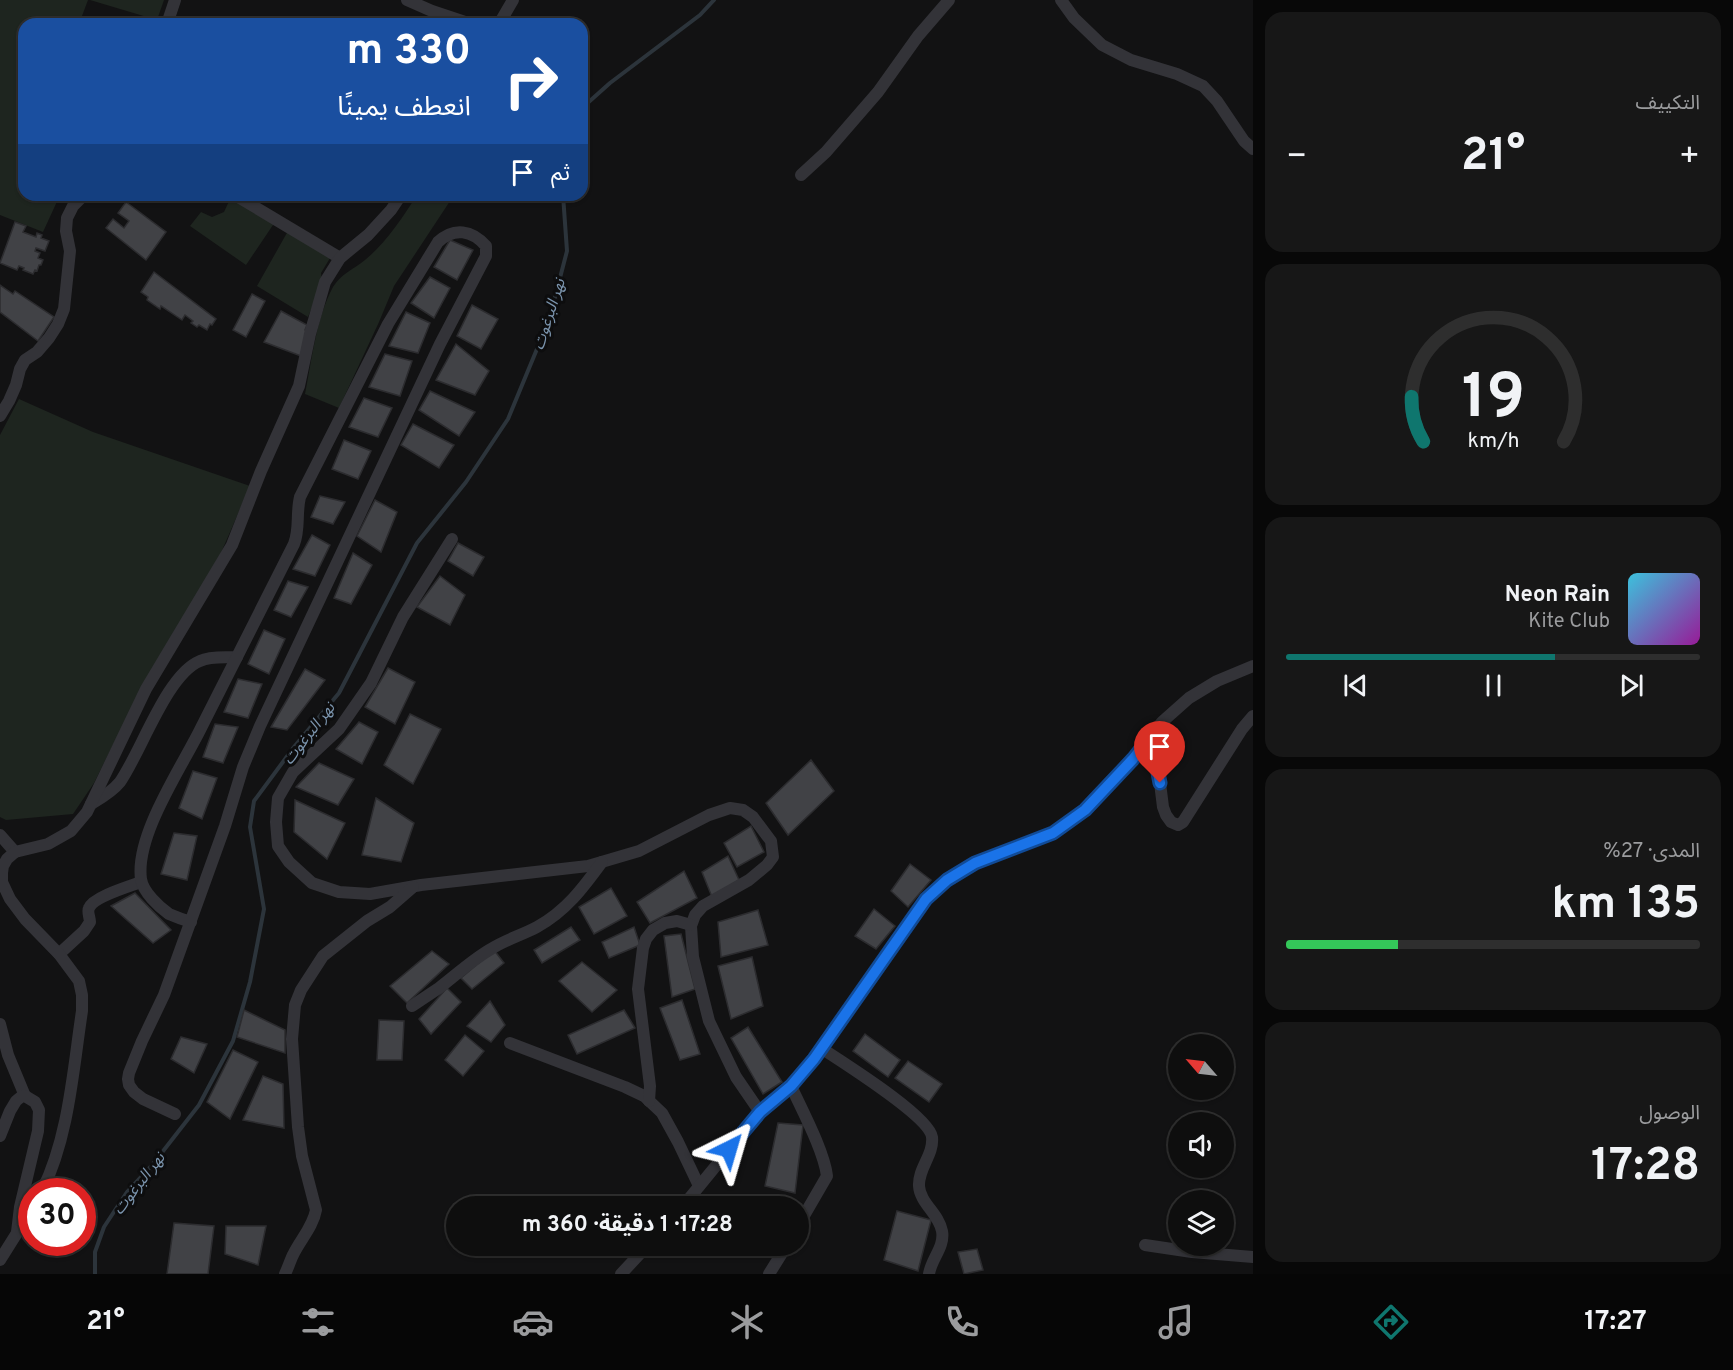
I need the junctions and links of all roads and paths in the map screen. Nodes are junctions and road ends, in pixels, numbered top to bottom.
1 (175, 0) edge
2 (407, 0) edge
3 (513, 0) edge
4 (949, 0) edge
5 (1061, 0) edge
6 (169, 18) edge
7 (453, 18) edge
8 (502, 18) edge
9 (1253, 149) edge
10 (801, 175) dead end
11 (78, 201) edge
12 (245, 201) edge
13 (397, 201) edge
14 (340, 258) junction
15 (0, 416) edge
16 (452, 539) dead end
17 (237, 657) junction
18 (1253, 666) edge
19 (1253, 716) edge
20 (1151, 736) junction
21 (91, 804) junction
22 (0, 835) edge
23 (15, 852) junction
24 (602, 862) junction
25 (141, 882) junction
26 (414, 886) junction
27 (190, 922) junction
28 (691, 925) junction
29 (59, 954) junction
30 (412, 1006) dead end
31 (0, 1024) edge
32 (510, 1043) dead end
33 (821, 1048) junction
34 (791, 1086) junction
35 (25, 1096) junction
36 (650, 1101) junction
37 (760, 1112) junction
38 (175, 1114) dead end
39 (0, 1136) edge
40 (48, 1178) edge
41 (699, 1186) junction
42 (691, 1196) edge
43 (809, 1207) edge
44 (18, 1229) edge
45 (16, 1232) junction
46 (1145, 1245) dead end
47 (638, 1256) edge
48 (780, 1256) edge
49 (1253, 1257) edge
50 (0, 1260) edge
51 (285, 1274) edge
52 (621, 1274) edge
53 (769, 1274) edge
54 (929, 1274) edge

1 - 6 street
2 - 7 street
3 - 8 street
4 - 10 street
5 - 9 street
11 - 15 street
12 - 14 street
13 - 14 street
14 - 21 street
16 - 26 street
17 - 21 street
17 - 25 street
17 - 27 street
18 - 20 street
19 - 20 street
20 - 33 street
21 - 23 street
22 - 23 street
23 - 29 street
24 - 26 street
24 - 28 street
24 - 30 street
25 - 27 street
25 - 29 street
26 - 51 street
27 - 38 street
28 - 36 street
28 - 37 street
29 - 40 street
31 - 35 street
32 - 36 street
33 - 34 street
33 - 54 street
34 - 37 street
34 - 43 street
35 - 39 street
35 - 45 street
36 - 41 street
37 - 41 street
41 - 42 street
44 - 45 street
45 - 50 street
46 - 49 street
47 - 52 street
48 - 53 street

